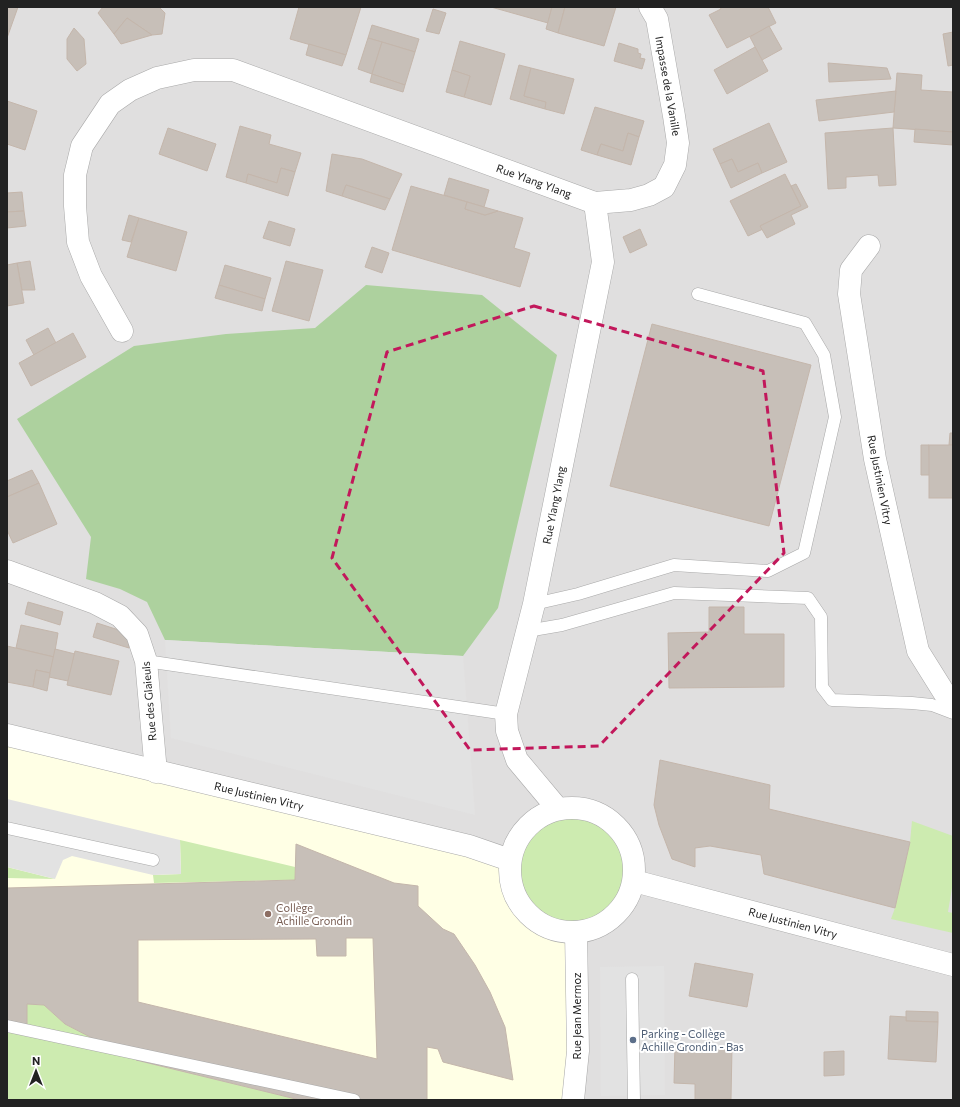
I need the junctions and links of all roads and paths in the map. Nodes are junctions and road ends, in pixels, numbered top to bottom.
1 (650, 7) edge
2 (595, 203) junction
3 (869, 246) dead end
4 (698, 294) dead end
5 (122, 331) dead end
6 (7, 571) edge
7 (534, 604) junction
8 (527, 631) junction
9 (146, 661) junction
10 (953, 707) edge
11 (953, 713) edge
12 (506, 714) junction
13 (7, 735) edge
14 (156, 772) junction
15 (558, 809) junction
16 (7, 828) edge
17 (153, 860) dead end
18 (510, 860) junction
19 (634, 881) junction
20 (576, 932) junction
21 (953, 965) edge
22 (632, 978) dead end
23 (7, 1026) edge
24 (354, 1100) edge
25 (573, 1100) edge
26 (634, 1100) edge

1 - 2 street, Impasse de la Vanille
2 - 5 street, Rue Ylang Ylang
2 - 7 street, Rue Ylang Ylang
3 - 10 street, Rue Justinien Vitry
4 - 7 lane
6 - 9 street, Rue des Glaieuls
7 - 8 street, Rue Ylang Ylang
8 - 11 lane
8 - 12 street, Rue Ylang Ylang
9 - 12 lane
9 - 14 street, Rue des Glaieuls
12 - 15 street, Rue Ylang Ylang
13 - 14 street, Rue Justinien Vitry
14 - 18 street, Rue Justinien Vitry
15 - 18 street
15 - 19 street
16 - 17 lane
18 - 20 street
19 - 20 street
19 - 21 street, Rue Justinien Vitry
20 - 25 street, Rue Jean Mermoz
22 - 26 lane
23 - 24 lane

